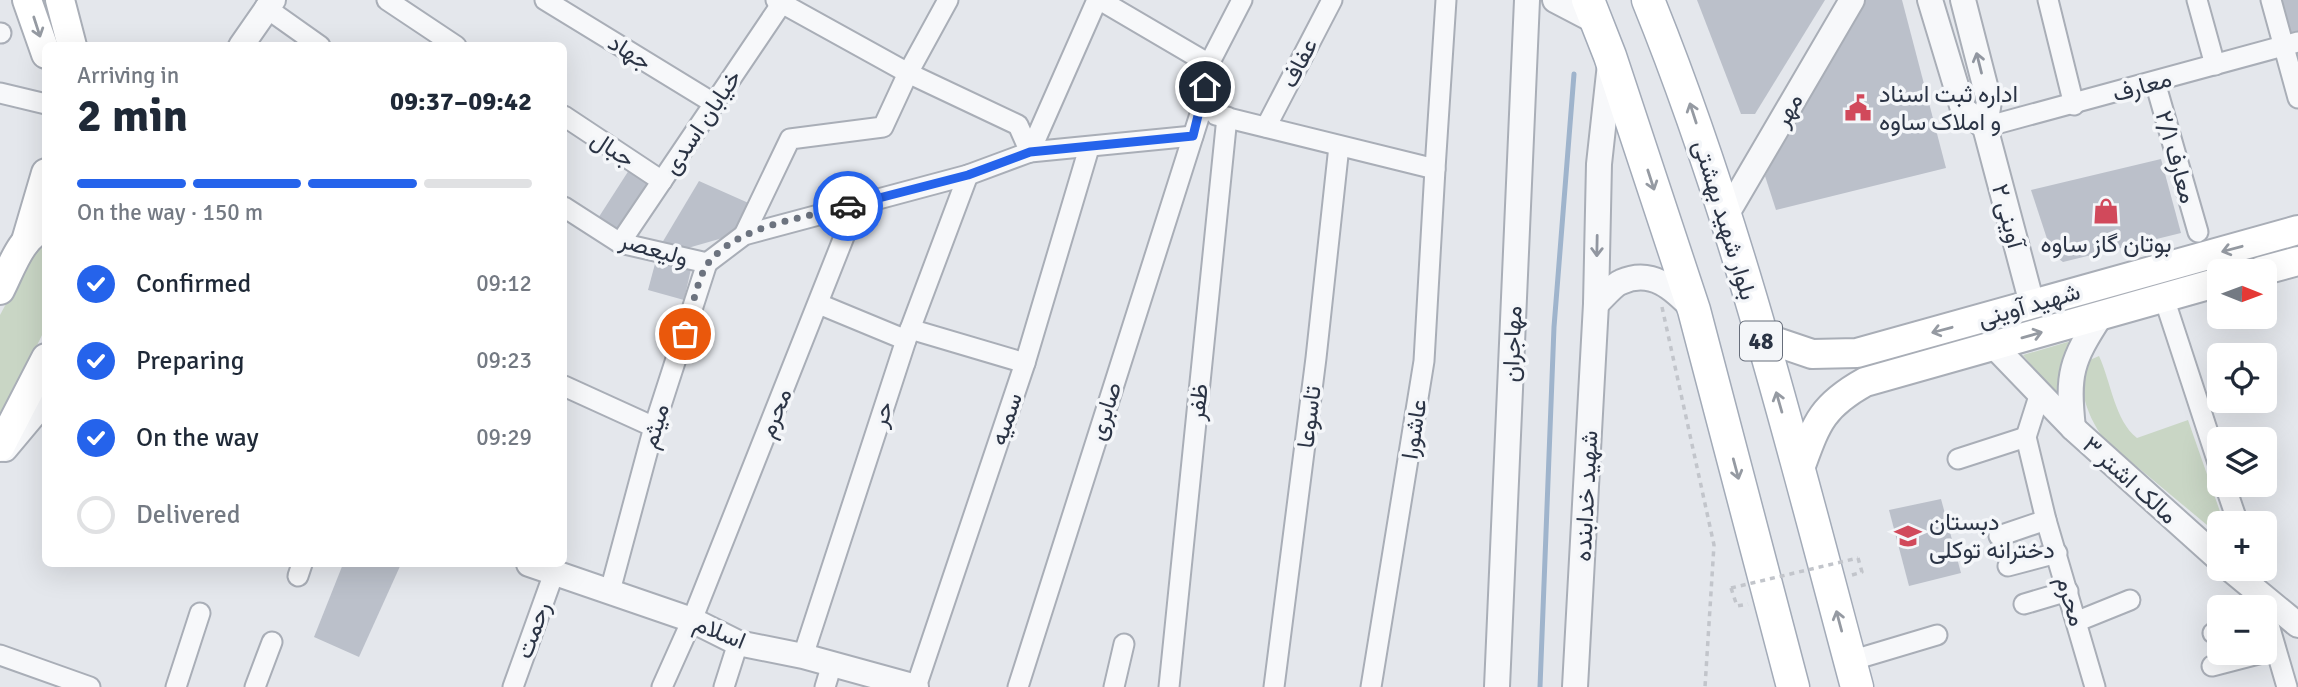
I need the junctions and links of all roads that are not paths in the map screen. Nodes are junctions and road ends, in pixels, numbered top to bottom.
1 (27, 0) edge
2 (60, 0) edge
3 (387, 0) edge
4 (545, 0) edge
5 (948, 0) edge
6 (1098, 0) edge
7 (1242, 0) edge
8 (1332, 0) edge
9 (1446, 0) edge
10 (1527, 0) edge
11 (1555, 0) edge
12 (1648, 0) edge
13 (1964, 0) edge
14 (2048, 0) edge
15 (2197, 0) edge
16 (2271, 0) edge
17 (780, 1) edge
18 (1852, 1) edge
19 (269, 4) edge
20 (1929, 6) edge
21 (1590, 8) edge
22 (71, 42) edge
23 (244, 42) edge
24 (315, 42) edge
25 (450, 42) edge
26 (42, 43) edge
27 (2291, 44) edge
28 (1610, 56) junction
29 (1209, 64) junction
30 (2214, 65) junction
31 (908, 73) junction
32 (2155, 82) junction
33 (0, 93) edge
34 (2298, 98) edge
35 (42, 103) edge
36 (715, 104) junction
37 (2074, 105) junction
38 (1201, 111) junction
39 (1227, 117) junction
40 (567, 118) edge
41 (1266, 127) junction
42 (1985, 127) junction
43 (1193, 136) junction
44 (1339, 146) junction
45 (1089, 148) junction
46 (1030, 152) junction
47 (1435, 169) junction
48 (968, 175) junction
49 (662, 181) junction
50 (42, 197) edge
51 (856, 204) junction
52 (567, 209) edge
53 (1726, 217) junction
54 (2298, 230) edge
55 (2198, 232) dead end
56 (36, 234) edge
57 (744, 235) junction
58 (620, 243) junction
59 (2298, 261) edge
60 (707, 263) junction
61 (2277, 267) edge
62 (2207, 285) edge
63 (0, 290) edge
64 (2164, 298) junction
65 (819, 304) junction
66 (1596, 304) junction
67 (2032, 304) junction
68 (1694, 310) junction
69 (2101, 315) junction
70 (908, 334) junction
71 (1759, 336) junction
72 (1993, 345) junction
73 (1857, 353) junction
74 (1025, 363) junction
75 (42, 366) edge
76 (1865, 382) junction
77 (567, 387) edge
78 (2039, 393) junction
79 (42, 405) edge
80 (654, 427) junction
81 (2073, 428) junction
82 (2207, 430) edge
83 (2026, 437) junction
84 (0, 447) edge
85 (0, 454) edge
86 (1958, 459) dead end
87 (1799, 471) junction
88 (2046, 520) junction
89 (1999, 536) dead end
90 (2207, 548) edge
91 (2057, 553) junction
92 (2008, 566) dead end
93 (538, 567) edge
94 (2240, 581) edge
95 (610, 591) junction
96 (2068, 591) junction
97 (2252, 595) edge
98 (2130, 600) dead end
99 (2024, 604) dead end
100 (200, 613) dead end
101 (2277, 616) edge
102 (692, 620) junction
103 (2078, 621) junction
104 (2298, 625) edge
105 (1937, 635) dead end
106 (272, 642) dead end
107 (738, 643) junction
108 (1124, 644) dead end
109 (0, 655) edge
110 (803, 656) junction
111 (2216, 665) edge
112 (2275, 665) edge
113 (2212, 666) dead end
114 (1854, 674) edge
115 (829, 676) edge
116 (1790, 683) edge
117 (90, 687) edge
118 (176, 687) edge
119 (255, 687) edge
120 (513, 687) edge
121 (662, 687) edge
122 (724, 687) edge
123 (916, 687) edge
124 (1018, 687) edge
125 (1114, 687) edge
126 (1169, 687) edge
127 (1275, 687) edge
128 (1371, 687) edge
129 (1497, 687) edge
130 (1575, 687) edge
131 (2095, 687) edge
132 (2287, 687) edge

1 -> 26 main road
2 - 22 main road
3 - 25 street
4 - 36 street, جهاد
5 - 31 street
6 - 29 street
6 - 46 street
7 - 29 street, صابری
8 - 41 street, عفاف
9 - 47 street, عاشورا
10 - 129 street, مهاجران
11 - 21 street
53 -> 12 main road, بلوار شهید بهشتی / 48
42 -> 13 street
14 - 37 street
15 - 30 street
16 - 27 street
17 - 31 street
17 - 36 street, خیابان اسدی
18 - 53 street, مهر
19 - 23 street
19 - 24 street
20 - 42 street
21 - 28 main road, 48
27 - 30 street, معارف
27 - 34 street
28 -> 66 street, شهید خدابنده
28 -> 68 main road, 48
29 - 38 street, صابری
30 - 32 street, معارف
31 - 46 street
31 - 57 street
32 - 37 street, معارف
32 - 55 street, معارف ۲/۱
33 - 35 street
36 - 49 street, خیابان اسدی
37 - 42 street, معارف
38 - 39 street
38 - 43 street, صابری
39 - 41 street
39 - 126 street, ظفر
40 - 49 street, جبال
41 - 44 street
42 - 67 street, ۲ آوینی
43 - 45 street, ولیعصر
43 - 124 street, صابری
44 - 47 street
44 - 127 street, تاسوعا
45 - 46 street, ولیعصر
45 - 74 street, سمیه
46 - 48 street, ولیعصر
47 - 128 street, عاشورا
48 - 51 street, ولیعصر
48 - 70 street, حر
49 - 58 street, خیابان اسدی
50 - 56 main road
51 - 57 street, ولیعصر
51 - 65 street, محرم
52 - 58 street, ولیعصر
53 - 71 main road, بلوار شهید بهشتی / 48
54 -> 67 main road, شهید آوینی
56 - 63 main road
57 - 60 street, ولیعصر
58 - 60 street, ولیعصر
59 - 61 main road
60 - 80 street, میثم
62 - 64 main road, شهید آوینی
64 - 69 main road, شهید آوینی
64 - 82 street
65 - 70 street
65 - 102 street, محرم
66 - 68 street
66 - 130 street, شهید خدابنده
67 -> 73 main road, شهید آوینی
68 -> 116 main road, 48
72 -> 69 main road, شهید آوینی
69 - 81 street
70 - 74 street
70 - 110 street, حر
71 - 73 main road, شهید آوینی
87 -> 71 main road, بلوار شهید بهشتی / 48
72 - 76 main road, شهید آوینی
72 - 78 street, مالک اشتر ۳
73 - 76 main road
74 - 123 street, سمیه
75 - 84 main road
76 - 87 main road, شهید آوینی
77 - 80 street
78 - 81 street, مالک اشتر ۳
78 - 83 street
79 - 85 street
80 - 95 street, میثم
81 - 90 street, مالک اشتر ۳
83 - 86 street
83 - 88 street, محرم
114 -> 87 main road, بلوار شهید بهشتی / 48
88 - 89 street
88 - 91 street, محرم
91 - 92 street
91 - 96 street, محرم
93 - 95 street, اسلام
93 - 120 street, رحمت
94 - 97 street
95 - 102 street, اسلام
96 - 99 street
96 - 103 street, محرم
98 - 103 street
100 - 118 street
101 - 104 street
102 - 107 street, اسلام
102 - 121 street, محرم
103 - 131 street, محرم
105 - 114 street
106 - 119 street
107 - 110 street, اسلام
107 - 122 street
108 - 125 street
109 - 117 street
110 - 115 street, اسلام
111 - 113 street
112 - 132 street
115 - 123 street, اسلام

